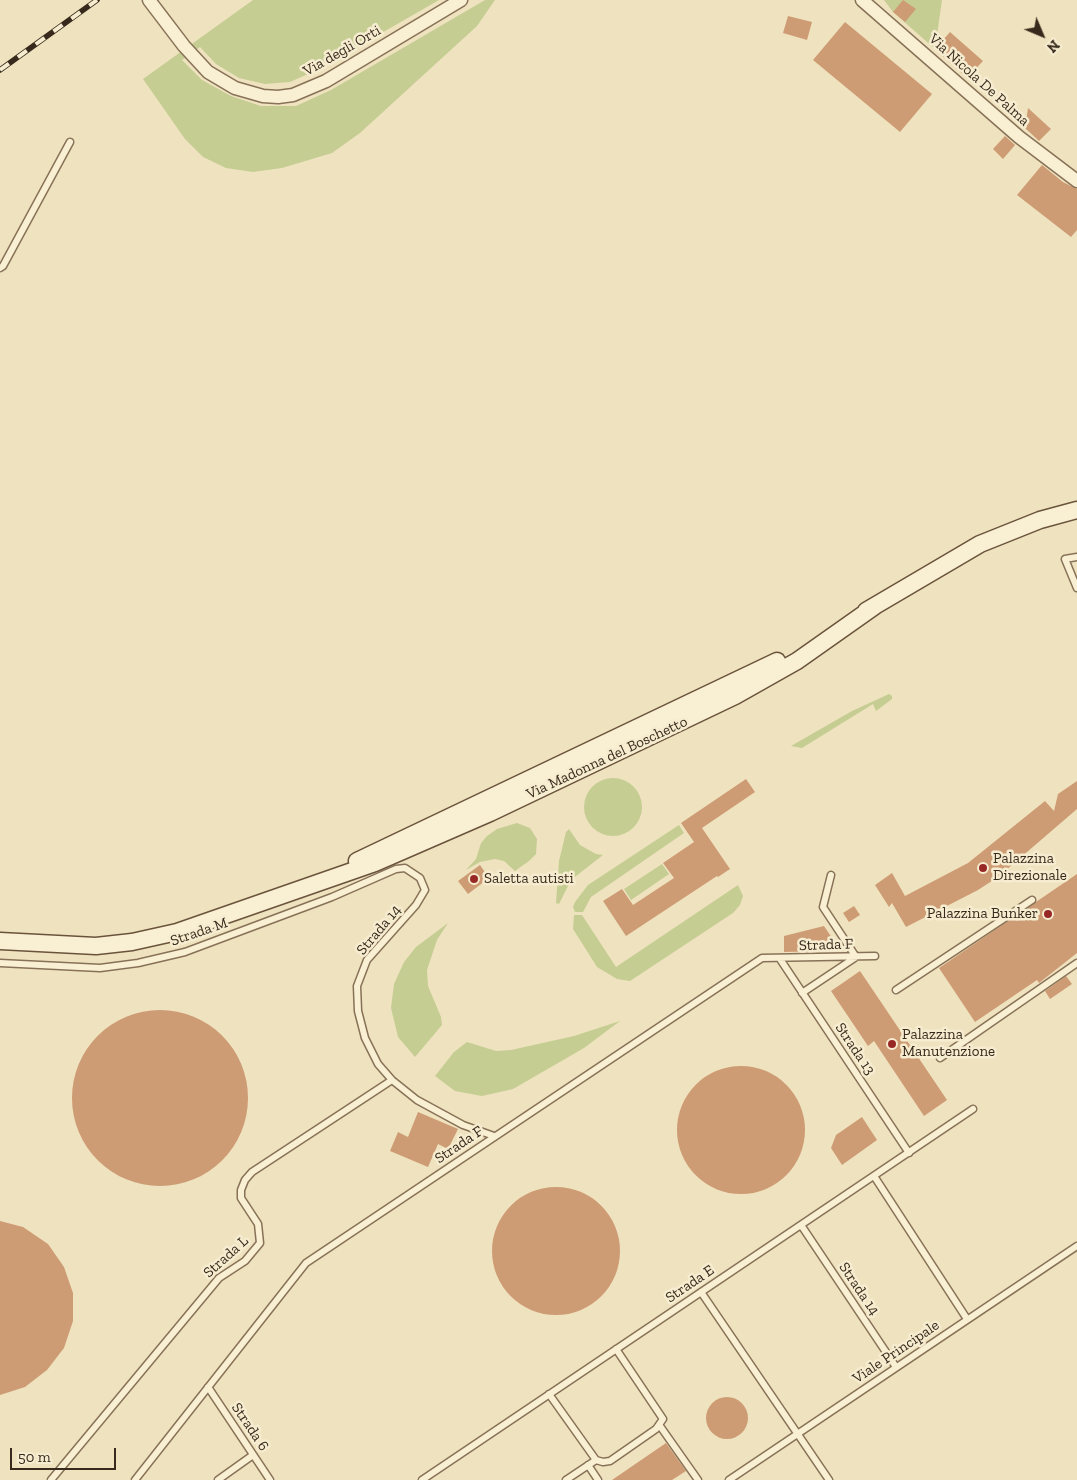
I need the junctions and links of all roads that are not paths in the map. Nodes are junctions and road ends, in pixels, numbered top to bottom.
1 (149, 0) edge
2 (461, 0) edge
3 (862, 0) edge
4 (70, 142) dead end
5 (1077, 181) edge
6 (0, 268) edge
7 (1077, 510) edge
8 (1077, 557) edge
9 (1077, 588) edge
10 (396, 869) joint
11 (832, 875) dead end
12 (1032, 900) dead end
13 (0, 941) edge
14 (875, 956) dead end
15 (856, 957) junction
16 (780, 959) junction
17 (0, 963) edge
18 (1077, 963) edge
19 (896, 990) dead end
20 (802, 993) junction
21 (940, 1058) dead end
22 (392, 1080) junction
23 (973, 1109) dead end
24 (494, 1136) junction
25 (908, 1153) junction
26 (874, 1176) junction
27 (801, 1225) junction
28 (1077, 1246) edge
29 (701, 1292) junction
30 (968, 1319) junction
31 (616, 1349) junction
32 (896, 1367) junction
33 (208, 1387) junction
34 (549, 1394) junction
35 (660, 1426) junction
36 (797, 1434) junction
37 (254, 1455) junction
38 (596, 1460) junction
39 (588, 1465) junction
40 (51, 1480) edge
41 (135, 1480) edge
42 (218, 1480) edge
43 (270, 1480) edge
44 (422, 1480) edge
45 (566, 1480) edge
46 (598, 1480) edge
47 (698, 1480) edge
48 (729, 1480) edge
49 (829, 1480) edge

1 - 2 street, Via degli Orti
3 - 5 street, Via Nicola De Palma
4 - 6 lane
7 - 13 main road, Via Madonna del Boschetto
8 - 9 lane
10 - 17 lane, Strada M
10 - 22 lane, Strada 14
11 - 15 lane
12 - 19 lane
14 - 15 lane, Strada F
15 - 16 lane, Strada F
15 - 20 lane
16 - 20 lane, Strada 13
16 - 24 lane, Strada F
18 - 21 lane
20 - 25 lane, Strada 13
22 - 24 lane, Strada 14
22 - 40 lane, Strada L
23 - 25 lane, Strada E
24 - 33 lane, Strada F
25 - 26 lane, Strada E
26 - 27 lane, Strada E
26 - 30 lane
27 - 29 lane, Strada E
27 - 32 lane, Strada 14
28 - 30 lane, Viale Principale
29 - 31 lane, Strada E
29 - 36 lane
30 - 32 lane, Viale Principale
31 - 34 lane, Strada E
31 - 35 lane
32 - 36 lane, Viale Principale
33 - 37 lane, Strada 6
33 - 41 lane, Strada F
34 - 38 lane
34 - 44 lane, Strada E
35 - 38 lane
35 - 47 lane
36 - 48 lane, Viale Principale
36 - 49 lane
37 - 42 lane
37 - 43 lane, Strada 6
38 - 39 lane
39 - 45 lane
39 - 46 lane

